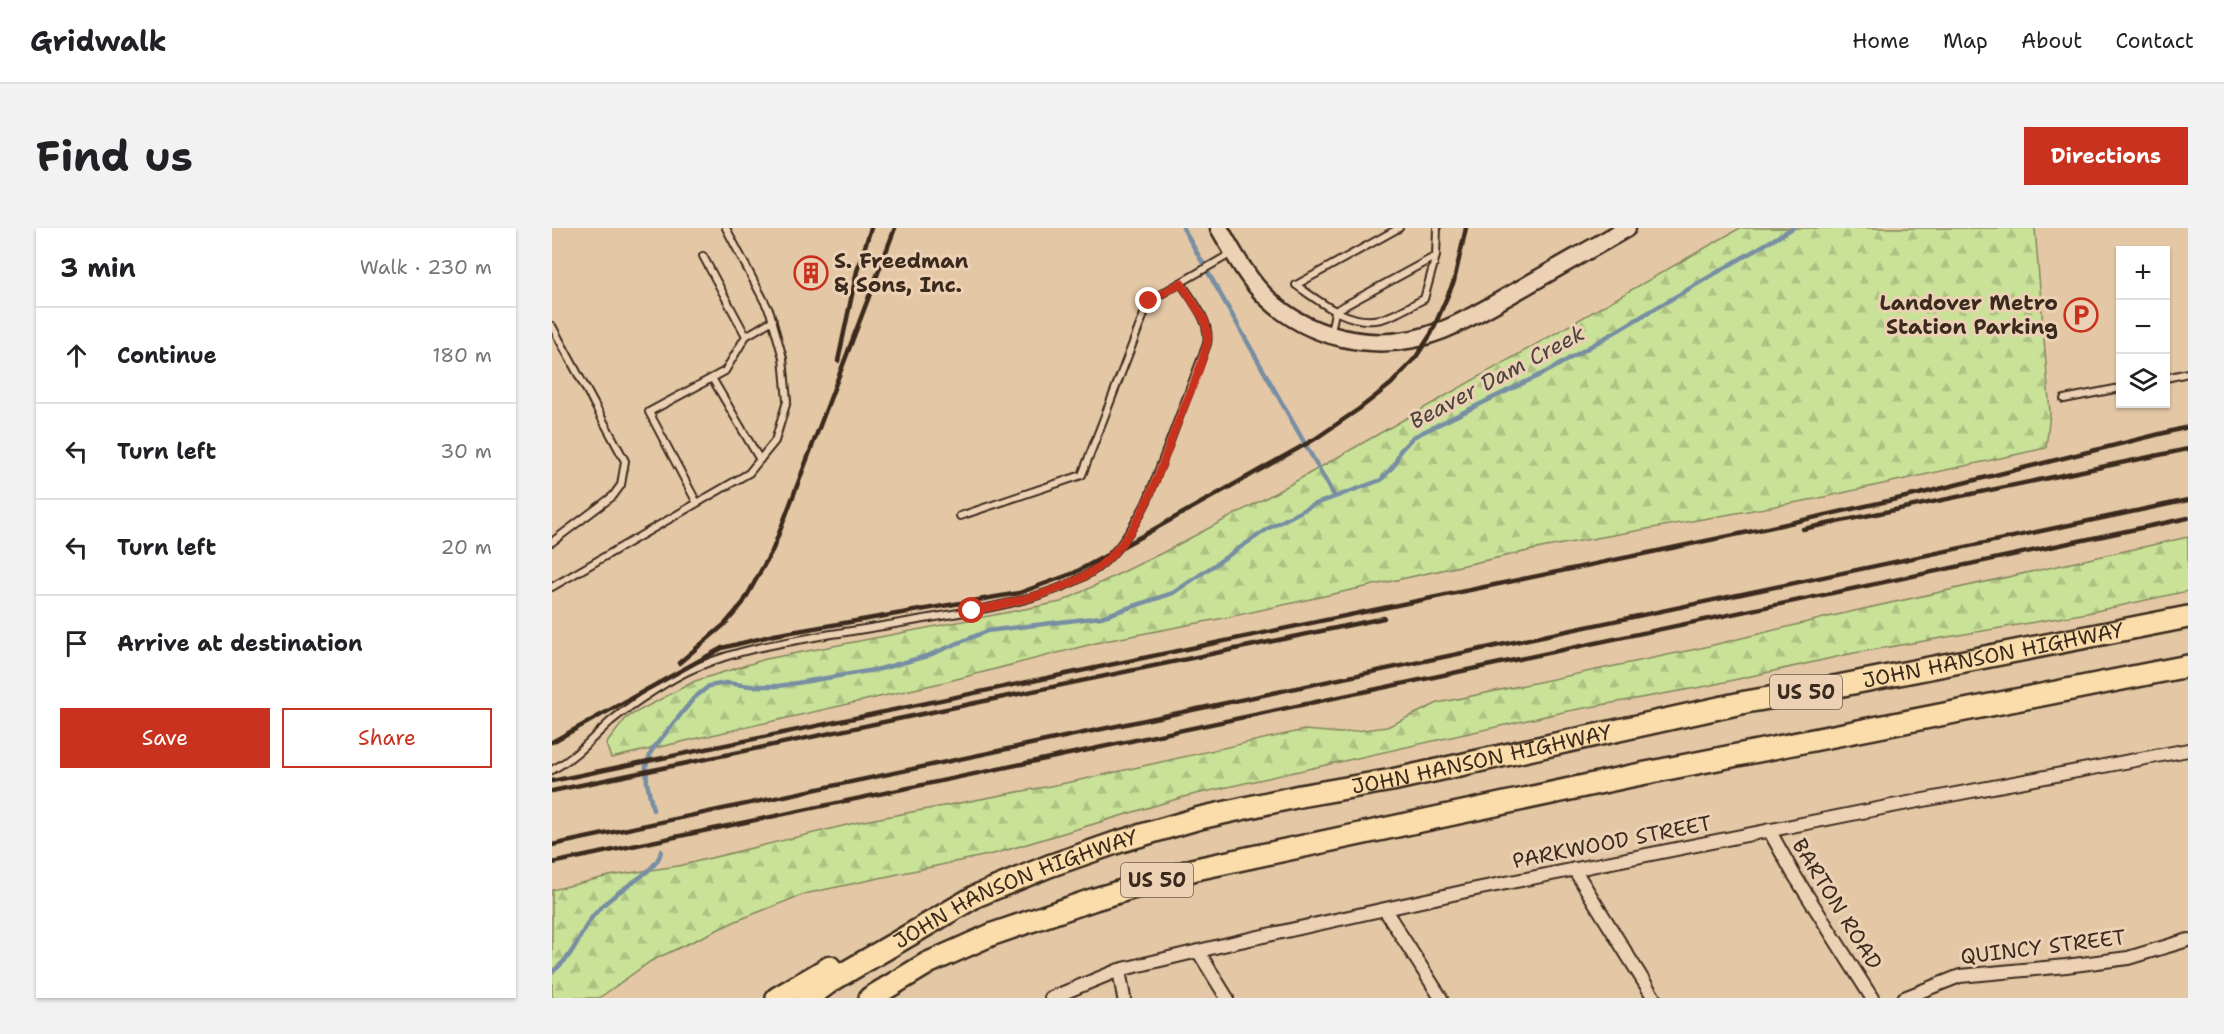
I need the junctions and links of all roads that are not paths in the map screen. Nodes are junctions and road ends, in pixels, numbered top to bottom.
1 (726, 228) edge
2 (1219, 228) edge
3 (1399, 228) edge
4 (1437, 228) edge
5 (1627, 228) edge
6 (1233, 252) junction
7 (703, 256) dead end
8 (1436, 256) junction
9 (1181, 283) junction
10 (1335, 312) junction
11 (773, 320) junction
12 (552, 326) edge
13 (1330, 335) junction
14 (746, 336) junction
15 (2188, 373) edge
16 (2170, 377) edge
17 (712, 378) junction
18 (2116, 389) edge
19 (2064, 399) dead end
20 (760, 460) junction
21 (697, 503) junction
22 (960, 516) dead end
23 (552, 542) edge
24 (552, 587) edge
25 (2188, 617) edge
26 (2188, 666) edge
27 (2188, 750) edge
28 (552, 770) edge
29 (1769, 830) junction
30 (1574, 869) junction
31 (1385, 910) junction
32 (932, 922) junction
33 (2188, 940) edge
34 (1198, 951) junction
35 (1119, 970) junction
36 (1059, 996) edge
37 (777, 998) edge
38 (807, 998) edge
39 (870, 998) edge
40 (1124, 998) edge
41 (1227, 998) edge
42 (1441, 998) edge
43 (1654, 998) edge
44 (1872, 998) edge
45 (1904, 998) edge

1 - 11 lane
2 - 6 main road
3 - 10 lane
4 - 8 lane
5 - 13 main road
6 - 9 lane
6 - 13 main road
7 - 14 lane
8 - 10 lane
8 - 10 lane
9 - 22 lane
9 - 28 lane
10 - 13 lane
11 - 14 lane
11 - 20 lane
12 - 23 lane
14 - 17 lane
15 - 16 lane
17 - 20 lane
17 - 21 lane
18 - 19 lane
20 - 21 lane
21 - 24 lane
25 - 32 highway, JOHN HANSON HIGHWAY / US 50
26 - 39 highway, JOHN HANSON HIGHWAY / US 50
27 - 29 street, PARKWOOD STREET
29 - 30 street, PARKWOOD STREET
29 - 44 street, BARTON ROAD
30 - 31 street, PARKWOOD STREET
30 - 43 street
31 - 34 street, PARKWOOD STREET
31 - 42 street
32 - 37 highway
32 - 38 highway, JOHN HANSON HIGHWAY / US 50
33 - 45 street, QUINCY STREET
34 - 35 street, PARKWOOD STREET
34 - 41 street
35 - 36 street, PARKWOOD STREET
35 - 40 street

